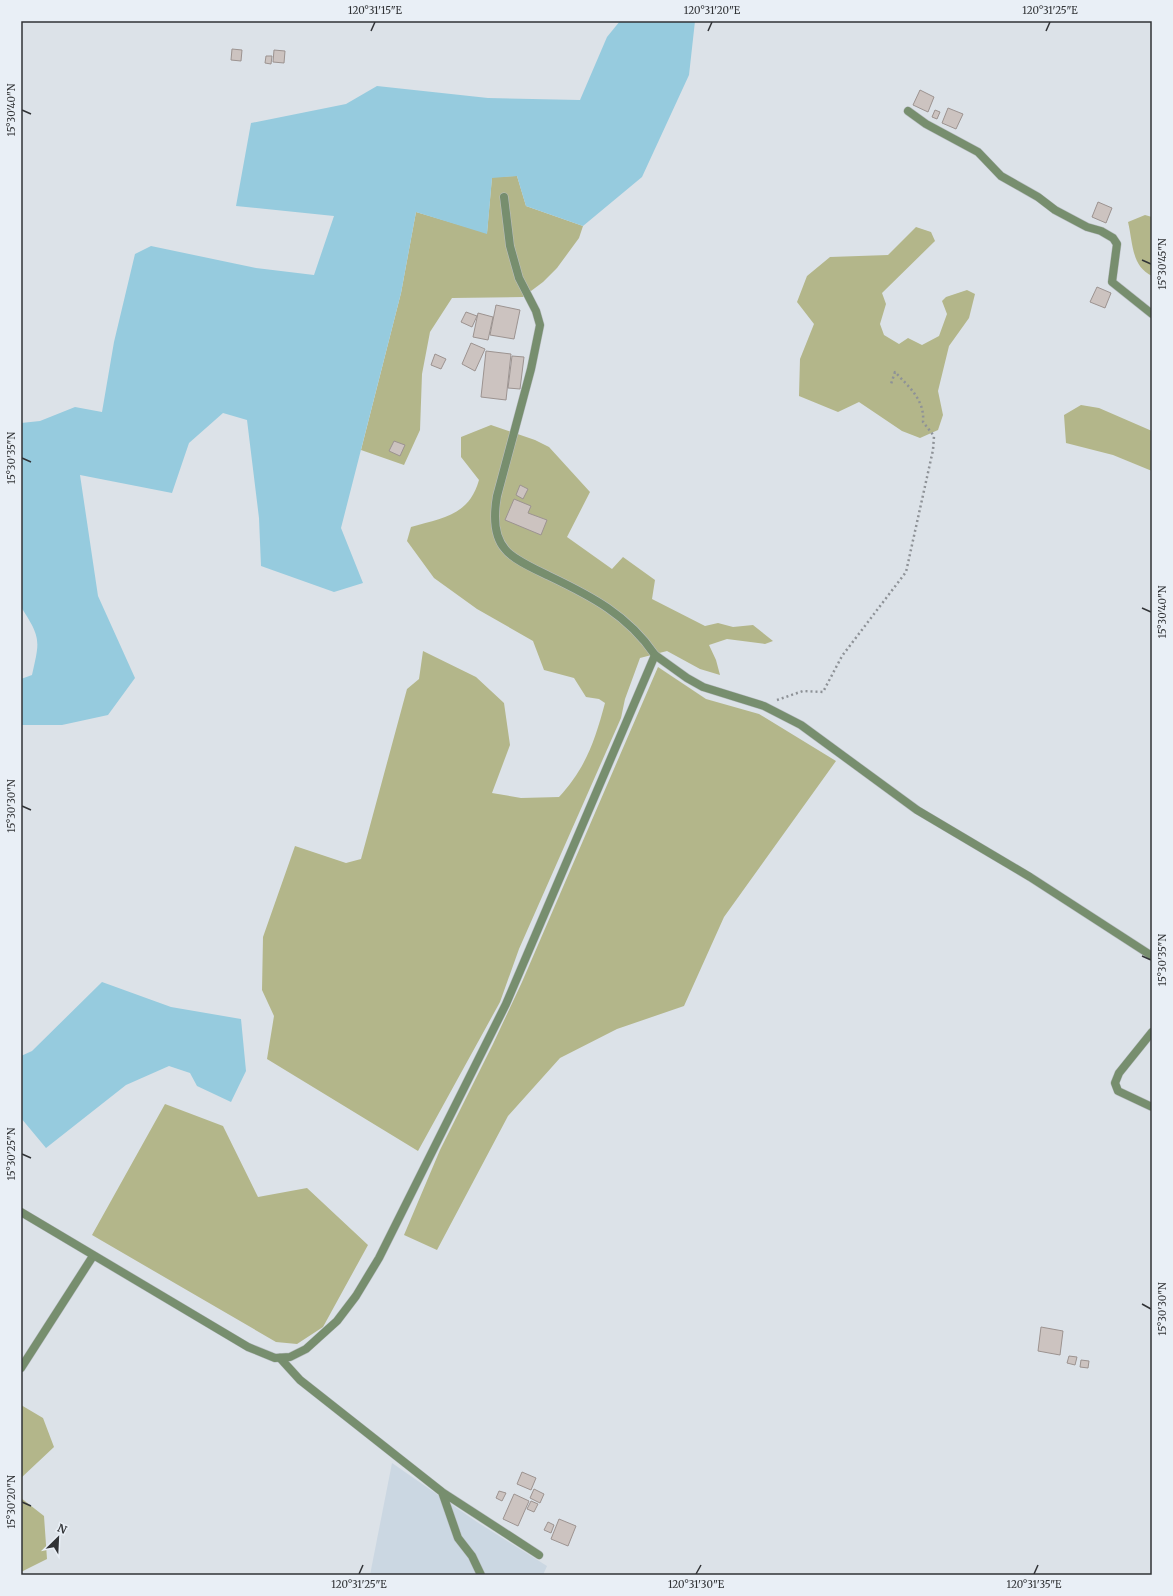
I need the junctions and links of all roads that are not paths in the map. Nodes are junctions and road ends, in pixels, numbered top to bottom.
1 (908, 111) dead end
2 (504, 197) dead end
3 (1152, 314) edge
4 (654, 655) junction
5 (1152, 956) edge
6 (1152, 1032) edge
7 (1152, 1107) edge
8 (21, 1212) edge
9 (93, 1256) junction
10 (280, 1358) junction
11 (21, 1368) edge
12 (442, 1492) junction
13 (539, 1555) dead end
14 (481, 1575) edge

1 - 3 street
2 - 4 street
4 - 5 street
4 - 10 street
6 - 7 street
8 - 9 street
9 - 10 street
9 - 11 street
10 - 12 street
12 - 13 street
12 - 14 street

